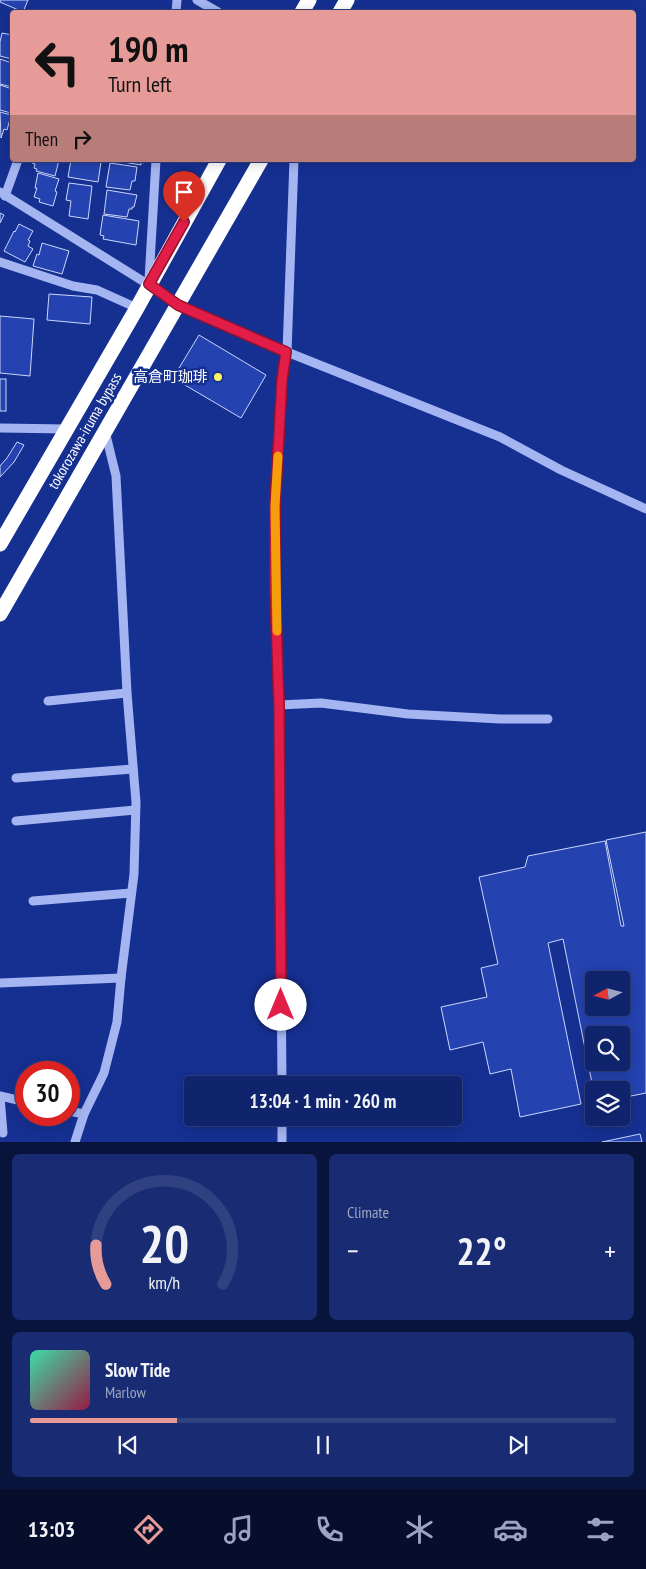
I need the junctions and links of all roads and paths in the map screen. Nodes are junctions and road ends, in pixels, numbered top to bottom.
1 (197, 0) edge
2 (214, 10) edge
3 (17, 162) edge
4 (156, 162) edge
5 (218, 162) edge
6 (260, 162) edge
7 (294, 162) edge
8 (3, 194) edge
9 (0, 262) edge
10 (149, 284) junction
11 (178, 305) junction
12 (136, 308) junction
13 (286, 352) junction
14 (0, 428) edge
15 (67, 429) junction
16 (105, 431) junction
17 (646, 509) edge
18 (0, 544) edge
19 (0, 614) edge
20 (128, 693) junction
21 (48, 701) dead end
22 (279, 705) junction
23 (548, 719) dead end
24 (133, 769) junction
25 (16, 778) dead end
26 (135, 810) junction
27 (16, 821) dead end
28 (131, 893) junction
29 (33, 901) dead end
30 (121, 978) junction
31 (0, 983) edge
32 (282, 1076) edge
33 (0, 1096) edge
34 (15, 1099) edge
35 (80, 1113) edge
36 (84, 1114) junction
37 (282, 1126) edge
38 (4, 1133) dead end
39 (75, 1142) edge
40 (282, 1142) edge

1 - 2 street
3 - 8 street
4 - 10 street
5 - 10 highway, tokorozawa-iruma bypass
6 - 11 highway, tokorozawa-iruma bypass
7 - 13 street
8 - 10 street
9 - 12 street
10 - 11 street
10 - 12 highway, tokorozawa-iruma bypass
11 - 13 street
11 - 16 highway, tokorozawa-iruma bypass
12 - 15 highway, tokorozawa-iruma bypass
13 - 17 street
13 - 22 street
14 - 15 street
15 - 18 highway, tokorozawa-iruma bypass
16 - 19 highway, tokorozawa-iruma bypass
16 - 20 street
20 - 21 street
20 - 24 street
22 - 23 street
22 - 32 street
24 - 25 street
24 - 26 street
26 - 27 street
26 - 28 street
28 - 29 street
28 - 30 street
30 - 31 street
30 - 36 street
33 - 34 street
33 - 38 street
35 - 36 street
36 - 39 street
37 - 40 street

